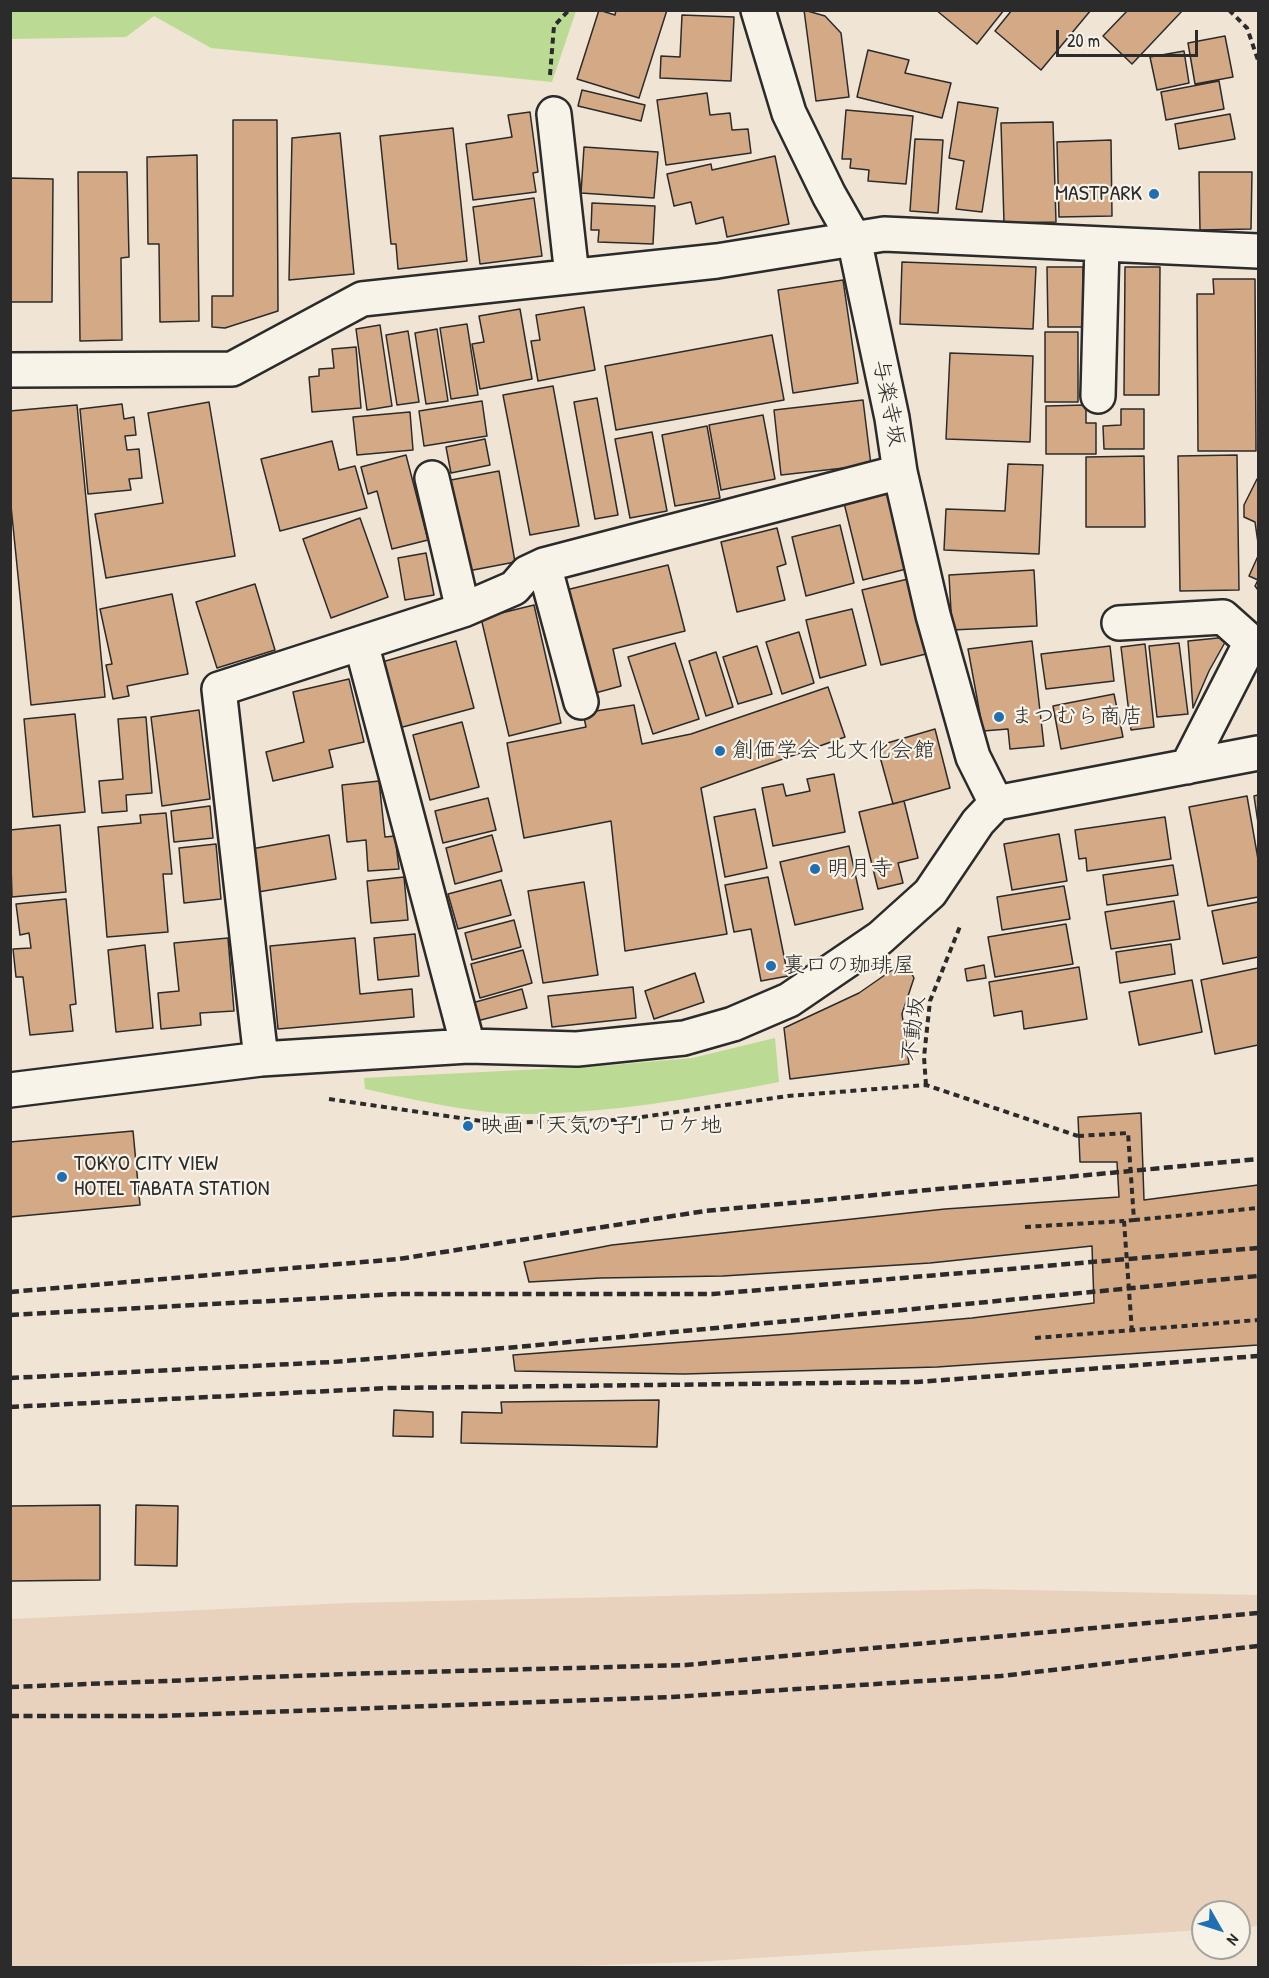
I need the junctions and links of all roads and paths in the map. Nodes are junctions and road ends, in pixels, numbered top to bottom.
1 (569, 10) edge
2 (758, 10) edge
3 (1229, 10) edge
4 (1258, 60) edge
5 (549, 72) dead end
6 (554, 114) dead end
7 (854, 239) junction
8 (1102, 245) junction
9 (1258, 251) edge
10 (572, 276) junction
11 (10, 370) edge
12 (1098, 396) dead end
13 (900, 472) junction
14 (432, 478) dead end
15 (544, 565) junction
16 (464, 610) junction
17 (1119, 623) dead end
18 (361, 643) junction
19 (581, 702) dead end
20 (1258, 753) edge
21 (1187, 767) junction
22 (996, 803) junction
23 (962, 921) dead end
24 (468, 1046) junction
25 (261, 1059) junction
26 (926, 1085) junction
27 (10, 1090) edge
28 (320, 1096) dead end
29 (1258, 1208) edge
30 (1134, 1220) junction
31 (1124, 1221) junction
32 (1025, 1227) dead end
33 (1258, 1320) edge
34 (1132, 1332) junction
35 (1035, 1338) dead end

1 - 5 path
2 - 7 street, 与楽寺坂
3 - 4 path
6 - 10 street
7 - 8 street
7 - 10 street
7 - 13 street, 与楽寺坂
8 - 9 street
8 - 12 street
10 - 11 street
13 - 15 street
13 - 22 street, 与楽寺坂
14 - 16 street
15 - 16 street
15 - 19 street
16 - 18 street
17 - 21 street
18 - 24 street
18 - 25 street
20 - 21 street
21 - 22 street
22 - 24 street
23 - 26 path, 不動坂
24 - 25 street
25 - 27 street
26 - 28 path
26 - 30 path, bridge
29 - 30 path
30 - 31 path, bridge
31 - 32 path
31 - 34 path, bridge
33 - 34 path
34 - 35 path

